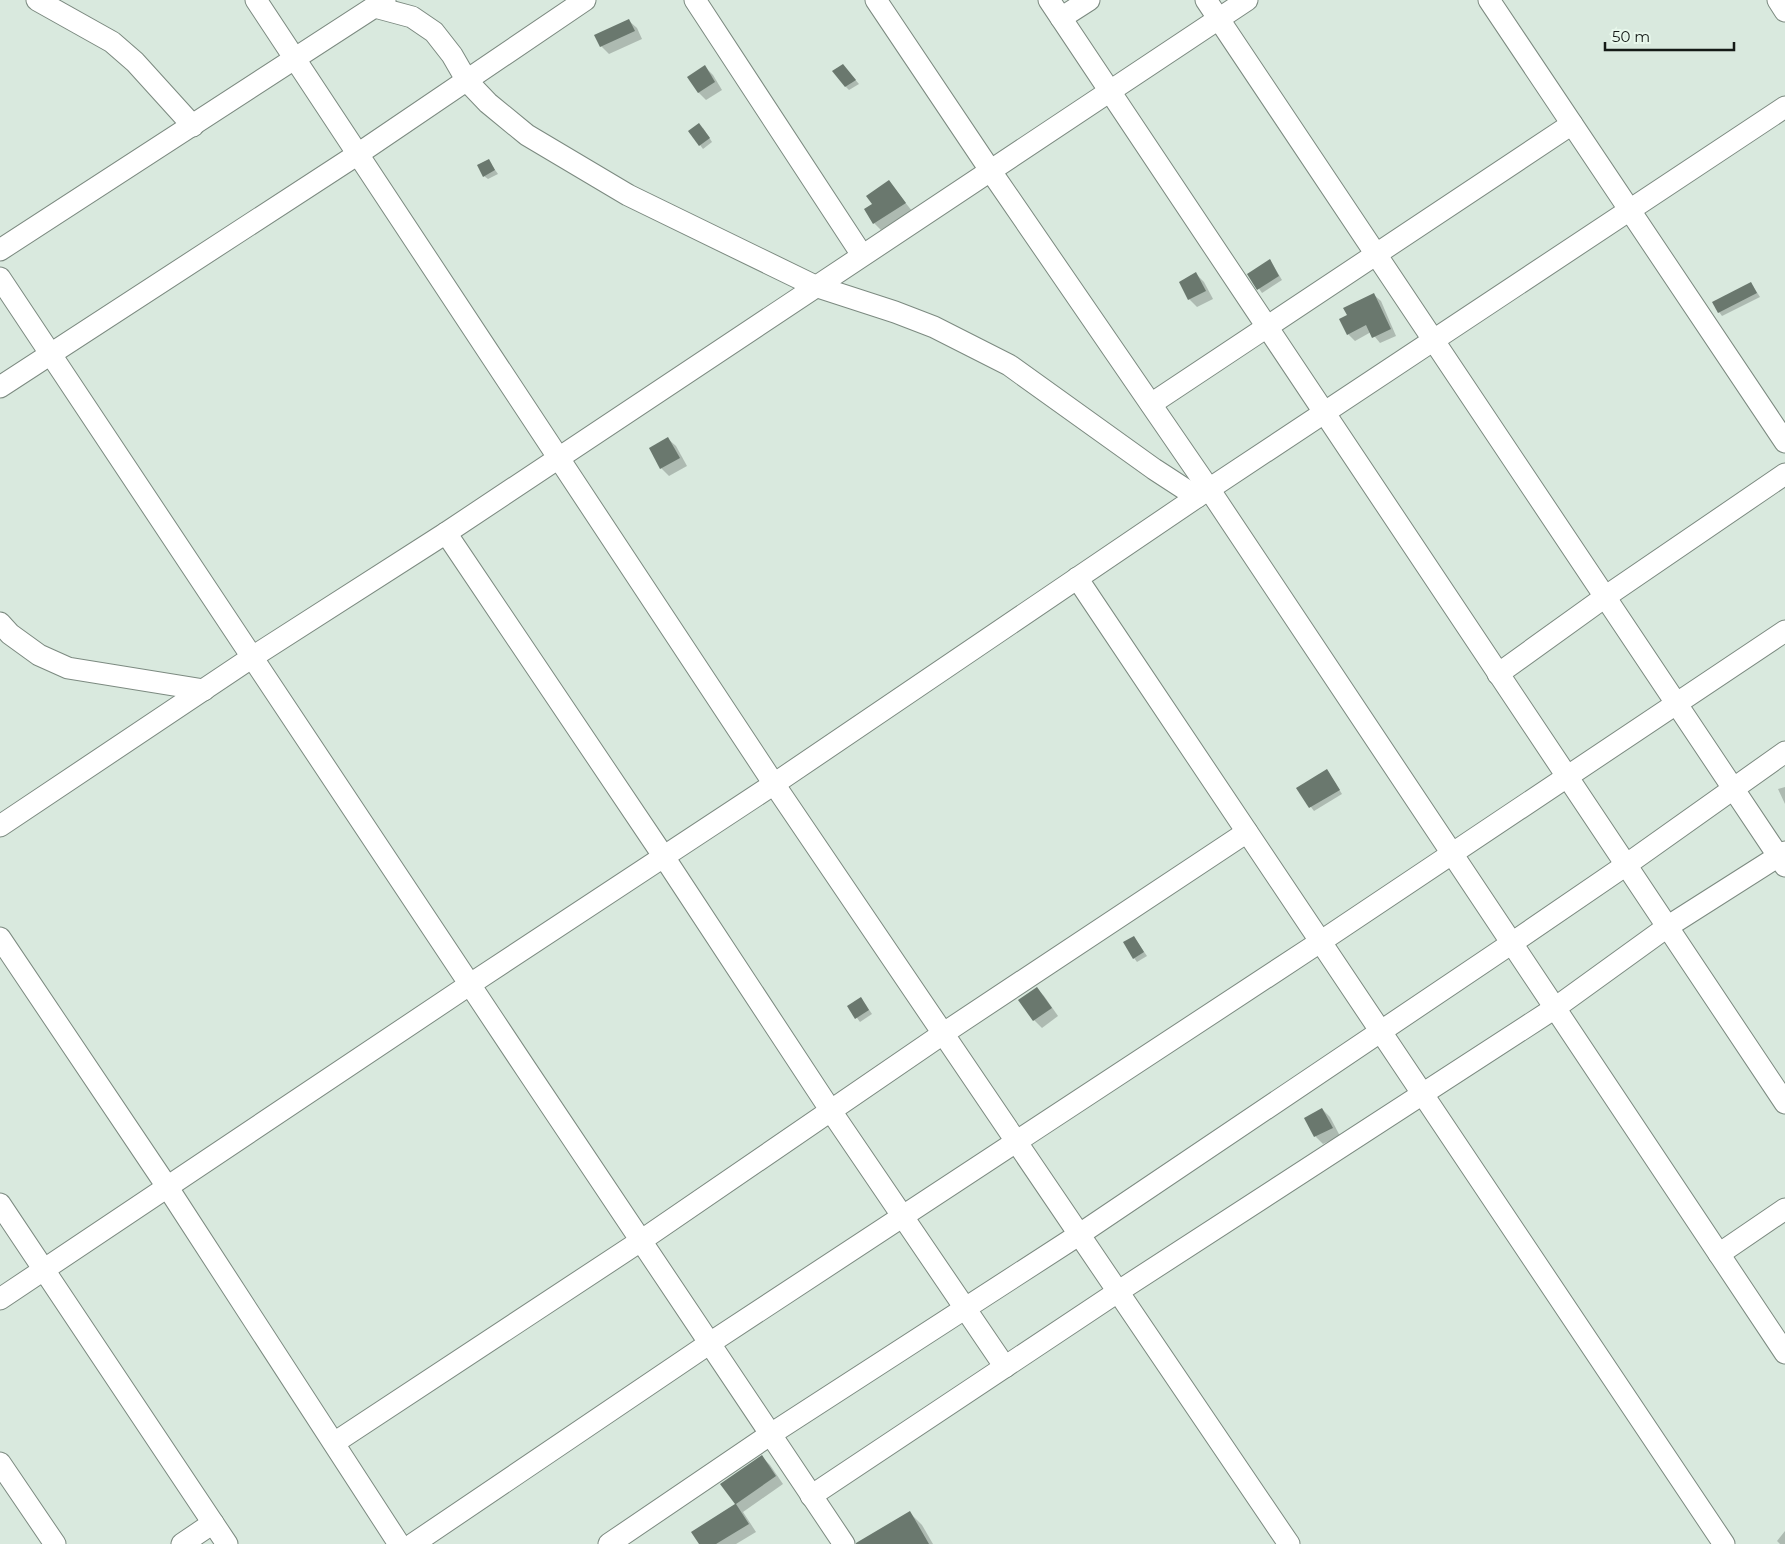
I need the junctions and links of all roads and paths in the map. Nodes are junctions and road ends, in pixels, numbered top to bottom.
1 (37, 0) edge
2 (256, 0) edge
3 (585, 0) edge
4 (695, 0) edge
5 (876, 0) edge
6 (1049, 0) edge
7 (1089, 0) edge
8 (1206, 0) edge
9 (1247, 0) edge
10 (1489, 0) edge
11 (1778, 0) edge
12 (380, 4) edge
13 (1785, 11) edge
14 (1061, 18) junction
15 (1218, 19) junction
16 (296, 59) junction
17 (467, 81) junction
18 (1110, 92) junction
19 (1785, 106) edge
20 (1572, 124) junction
21 (193, 126) junction
22 (358, 154) junction
23 (990, 170) junction
24 (1630, 210) junction
25 (0, 250) edge
26 (862, 255) junction
27 (1376, 255) junction
28 (0, 278) edge
29 (815, 286) junction
30 (1267, 328) junction
31 (1433, 340) junction
32 (50, 354) junction
33 (0, 387) edge
34 (1151, 404) junction
35 (1323, 413) junction
36 (1785, 442) edge
37 (558, 457) junction
38 (1785, 474) edge
39 (1203, 493) junction
40 (446, 532) junction
41 (1077, 578) junction
42 (1605, 597) junction
43 (0, 623) edge
44 (1785, 631) edge
45 (251, 658) junction
46 (1498, 674) junction
47 (204, 690) junction
48 (1676, 704) junction
49 (1785, 752) edge
50 (1567, 777) junction
51 (774, 784) junction
52 (1733, 789) junction
53 (0, 826) edge
54 (1247, 832) junction
55 (1452, 853) junction
56 (664, 857) junction
57 (1783, 858) edge
58 (1626, 865) junction
59 (1667, 927) junction
60 (0, 938) edge
61 (1320, 942) junction
62 (1512, 943) junction
63 (7, 962) edge
64 (469, 985) junction
65 (1555, 1008) junction
66 (1380, 1032) junction
67 (944, 1033) junction
68 (1422, 1095) junction
69 (1785, 1103) edge
70 (831, 1110) junction
71 (1018, 1142) junction
72 (168, 1188) junction
73 (0, 1204) edge
74 (1785, 1209) edge
75 (904, 1217) junction
76 (1080, 1234) junction
77 (642, 1240) junction
78 (1719, 1254) junction
79 (45, 1270) junction
80 (1118, 1291) junction
81 (0, 1299) edge
82 (965, 1307) junction
83 (710, 1343) junction
84 (1785, 1353) edge
85 (1005, 1367) junction
86 (770, 1434) junction
87 (334, 1443) junction
88 (0, 1463) edge
89 (811, 1496) junction
90 (213, 1523) junction
91 (55, 1544) edge
92 (182, 1544) edge
93 (226, 1544) edge
94 (399, 1544) edge
95 (413, 1544) edge
96 (609, 1544) edge
97 (844, 1544) edge
98 (1289, 1544) edge
99 (1724, 1544) edge

1 - 21 street
2 - 16 street
3 - 17 street
4 - 26 street
5 - 23 street
6 - 14 street
7 - 14 street
8 - 15 street
9 - 15 street
10 - 20 street
11 - 13 street
12 - 16 street
12 - 17 street
14 - 18 street
15 - 18 street
15 - 27 street
16 - 21 street
16 - 22 street
17 - 22 street
17 - 29 street
18 - 23 street
18 - 30 street
19 - 24 street
20 - 24 street
20 - 27 street
21 - 25 street
22 - 32 street
22 - 37 street
23 - 26 street
23 - 34 street
24 - 31 street
24 - 36 street
26 - 29 street
27 - 30 street
27 - 31 street
28 - 32 street
29 - 37 street
29 - 39 street
30 - 34 street
30 - 35 street
31 - 35 street
31 - 42 street
32 - 33 street
32 - 45 street
34 - 39 street
35 - 39 street
35 - 46 street
37 - 40 street
37 - 51 street
38 - 42 street
39 - 41 street
39 - 55 street
40 - 45 street
40 - 56 street
41 - 51 street
41 - 54 street
42 - 46 street
42 - 48 street
43 - 47 street
44 - 48 street
45 - 47 street
45 - 64 street
46 - 50 street
47 - 53 street
48 - 50 street
48 - 52 street
49 - 52 street
50 - 55 street
50 - 58 street
51 - 56 street
51 - 67 street
52 - 57 street
52 - 58 street
54 - 61 street
54 - 67 street
55 - 61 street
55 - 62 street
56 - 64 street
56 - 70 street
57 - 59 street
58 - 59 street
58 - 62 street
59 - 65 street
59 - 69 street
60 - 63 street
61 - 66 street
61 - 71 street
62 - 65 street
62 - 66 street
63 - 72 street
64 - 72 street
64 - 77 street
65 - 68 street
65 - 78 street
66 - 68 street
66 - 76 street
67 - 70 street
67 - 71 street
68 - 80 street
68 - 99 street
70 - 75 street
70 - 77 street
71 - 75 street
71 - 76 street
72 - 79 street
72 - 87 street
73 - 79 street
74 - 78 street
75 - 82 street
75 - 83 street
76 - 80 street
76 - 82 street
77 - 83 street
77 - 87 street
78 - 84 street
79 - 81 street
79 - 90 street
80 - 85 street
80 - 98 street
82 - 85 street
82 - 86 street
83 - 86 street
83 - 95 street
85 - 89 street
86 - 89 street
86 - 96 street
87 - 94 street
88 - 91 street
89 - 97 street
90 - 92 street
90 - 93 street

